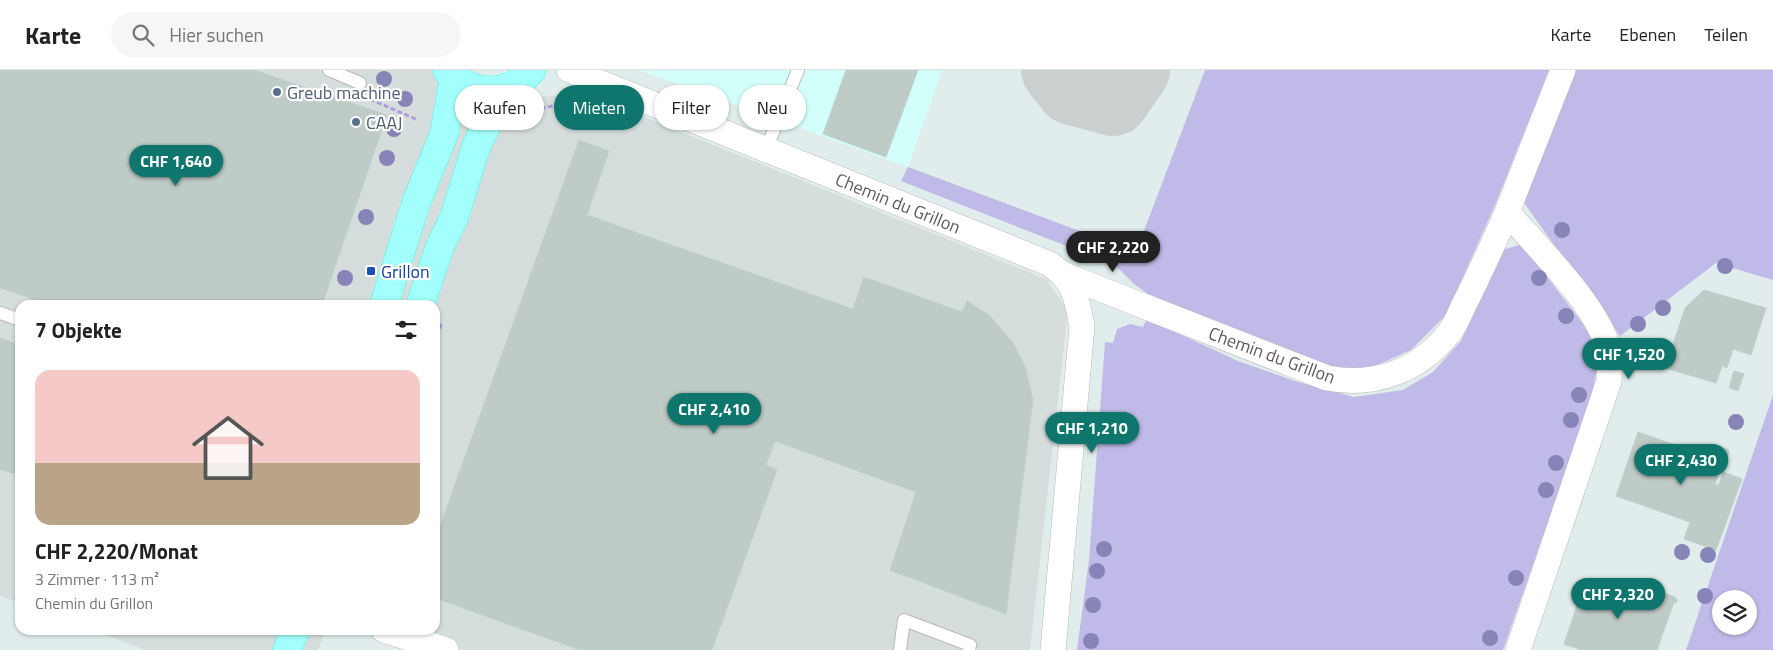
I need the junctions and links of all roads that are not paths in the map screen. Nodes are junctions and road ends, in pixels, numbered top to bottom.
1 (329, 70) edge
2 (532, 70) edge
3 (569, 70) edge
4 (798, 70) edge
5 (1563, 70) edge
6 (451, 74) edge
7 (360, 83) road end
8 (468, 85) edge
9 (512, 85) edge
10 (484, 130) edge
11 (766, 150) junction
12 (1508, 212) junction
13 (1062, 274) junction
14 (386, 300) edge
15 (422, 300) edge
16 (0, 313) edge
17 (15, 318) edge
18 (293, 635) edge
19 (400, 635) edge
20 (288, 650) edge
21 (446, 650) edge
22 (900, 650) edge
23 (969, 650) edge
24 (1053, 650) edge
25 (1518, 650) edge

1 - 7 lane
2 - 9 main road
3 - 11 street, Chemin du Grillon
4 - 11 lane
5 - 12 street, Chemin du Grillon
6 - 8 main road
6 - 14 main road
10 - 15 main road
11 - 13 street, Chemin du Grillon
12 - 13 street, Chemin du Grillon
12 - 25 street
13 - 24 street
16 - 17 lane
18 - 20 main road
19 - 21 street
22 - 23 lane

